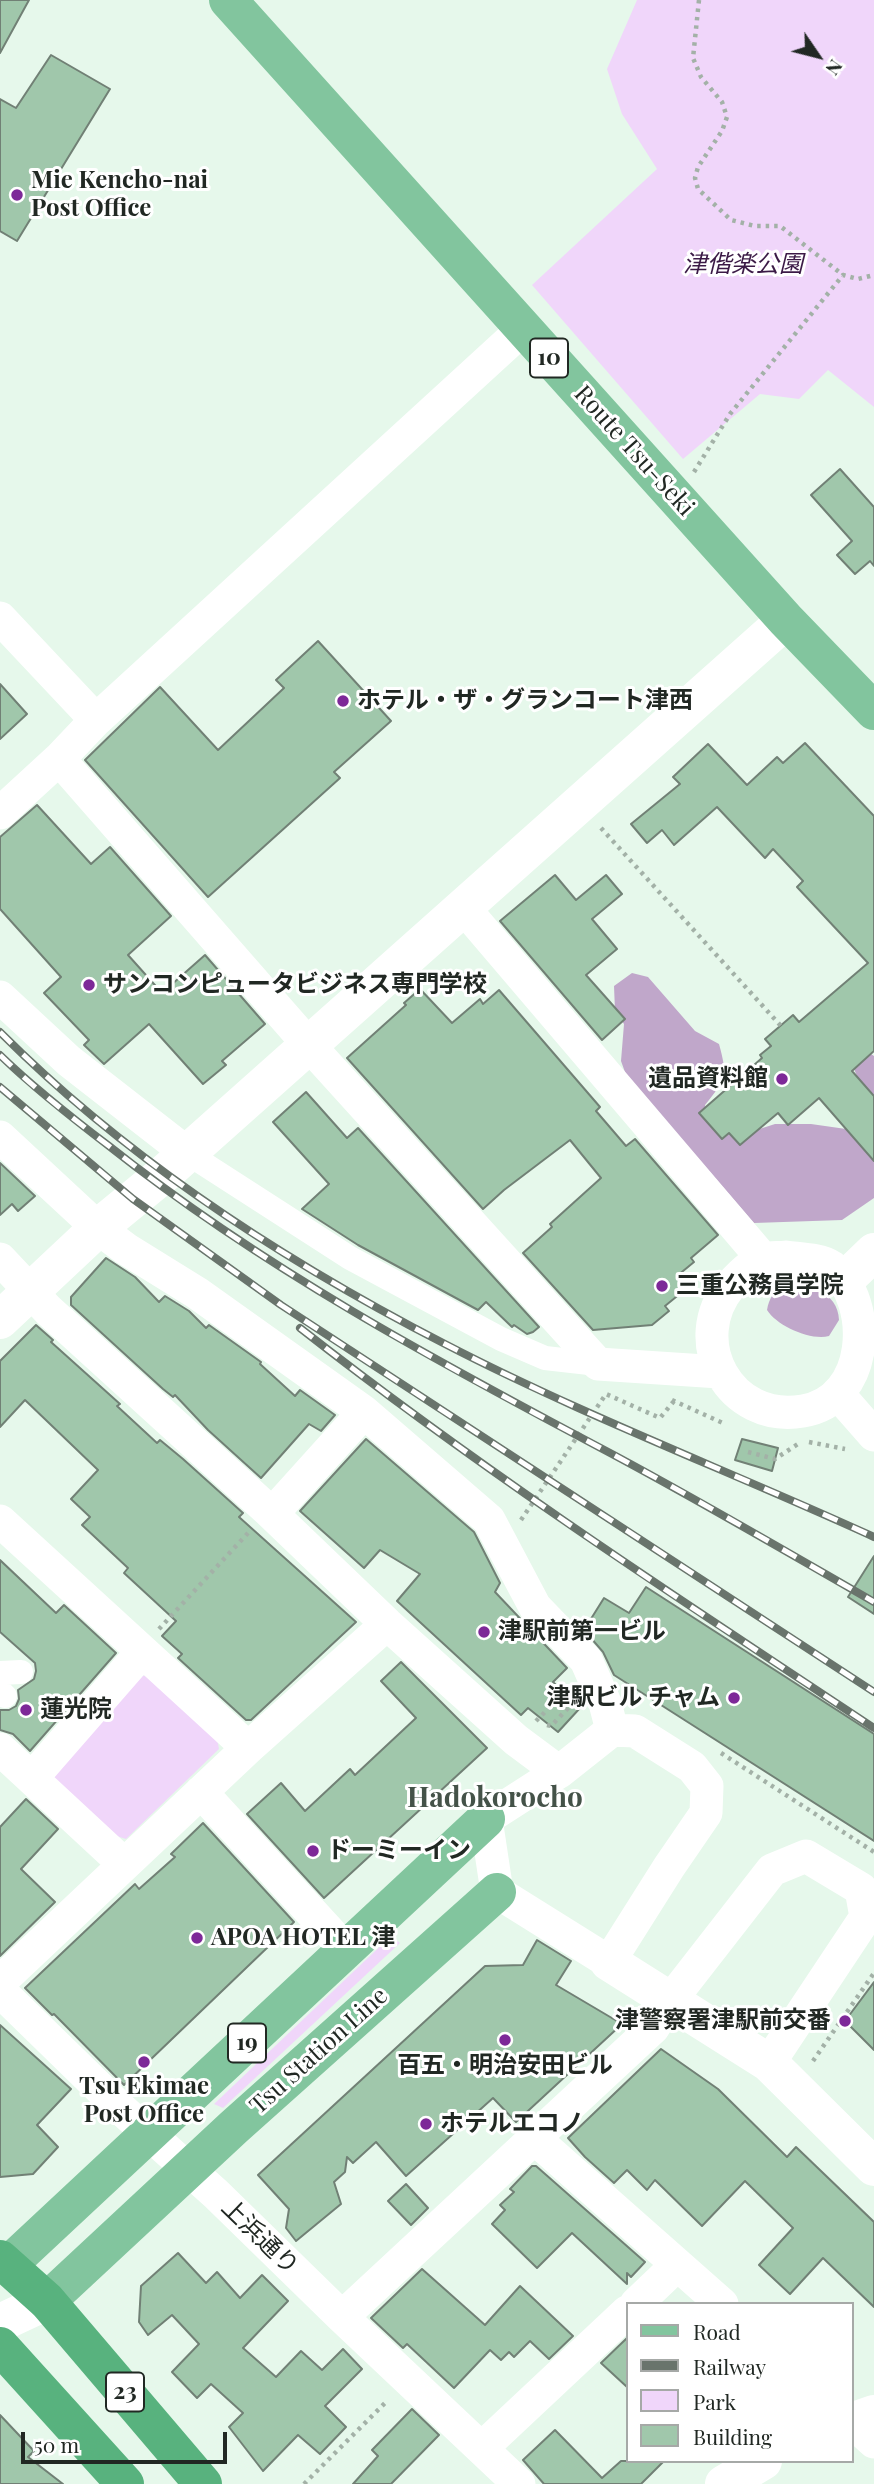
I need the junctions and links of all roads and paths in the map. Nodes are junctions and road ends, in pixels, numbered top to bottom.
1 (228, 0) edge
2 (699, 0) edge
3 (843, 275) junction
4 (874, 275) edge
5 (523, 329) junction
6 (677, 498) junction
7 (0, 618) edge
8 (786, 620) junction
9 (874, 711) edge
10 (96, 720) junction
11 (59, 759) junction
12 (580, 803) junction
13 (0, 813) edge
14 (463, 907) junction
15 (0, 997) edge
16 (781, 1026) dead end
17 (308, 1044) junction
18 (0, 1137) edge
19 (187, 1153) junction
20 (98, 1228) junction
21 (874, 1252) edge
22 (0, 1259) edge
23 (763, 1259) junction
24 (847, 1278) junction
25 (29, 1291) junction
26 (0, 1320) edge
27 (598, 1364) junction
28 (720, 1372) junction
29 (838, 1394) junction
30 (674, 1401) dead end
31 (364, 1412) junction
32 (874, 1435) edge
33 (803, 1441) dead end
34 (748, 1452) dead end
35 (270, 1512) junction
36 (0, 1521) edge
37 (520, 1521) dead end
38 (387, 1624) junction
39 (142, 1652) junction
40 (574, 1702) dead end
41 (551, 1727) dead end
42 (612, 1730) junction
43 (248, 1748) junction
44 (0, 1749) edge
45 (559, 1772) junction
46 (33, 1777) junction
47 (201, 1792) junction
48 (486, 1819) junction
49 (124, 1864) junction
50 (497, 1892) junction
51 (346, 1950) junction
52 (609, 1962) junction
53 (874, 1973) edge
54 (0, 1982) edge
55 (0, 1991) edge
56 (670, 2001) junction
57 (769, 2063) junction
58 (808, 2068) dead end
59 (149, 2134) junction
60 (533, 2137) junction
61 (874, 2167) edge
62 (188, 2170) junction
63 (677, 2265) junction
64 (2, 2271) edge
65 (47, 2301) junction
66 (638, 2302) edge
67 (720, 2302) edge
68 (626, 2313) edge
69 (342, 2317) junction
70 (0, 2323) edge
71 (0, 2346) edge
72 (408, 2379) junction
73 (874, 2414) edge
74 (853, 2420) edge
75 (853, 2423) edge
76 (874, 2442) edge
77 (482, 2448) junction
78 (759, 2463) edge
79 (118, 2481) edge
80 (203, 2484) edge
81 (304, 2484) edge
82 (519, 2484) edge
83 (724, 2484) edge

1 - 5 main road, Route Tsu-Seki / 10
2 - 3 path
3 - 4 path
3 - 6 path
5 - 6 main road, Route Tsu-Seki / 10
5 - 10 street
6 - 8 main road, Route Tsu-Seki / 10
7 - 10 street
8 - 9 main road, Route Tsu-Seki / 10
8 - 12 street
10 - 11 street
11 - 13 street
11 - 17 street
12 - 14 street
12 - 16 path
14 - 17 street
14 - 23 street
15 - 19 street
17 - 19 street
17 - 27 street
18 - 20 street
19 - 20 street
19 - 27 street
20 - 25 street
20 - 31 street
21 - 24 street
22 - 25 street
23 - 24 street
23 - 28 street
24 - 29 street
25 - 26 street
25 - 35 street
27 - 28 street
28 - 29 street
29 - 32 street
30 - 37 path
31 - 35 street
31 - 42 street
33 - 34 path
35 - 38 street
35 - 39 path
36 - 39 street
38 - 43 street
38 - 45 street
39 - 43 street
39 - 46 street
40 - 41 path
42 - 45 street
42 - 52 street
43 - 47 street
44 - 46 street
45 - 48 street
46 - 49 street
47 - 49 street
47 - 51 street
48 - 50 street
48 - 51 main road, 19
49 - 54 street
50 - 52 street
50 - 62 main road, Tsu Station Line / 19
51 - 59 main road, 19
52 - 56 street
53 - 58 path
55 - 59 street, 上浜通り
56 - 57 street
56 - 57 street
56 - 60 street
57 - 61 street
59 - 62 street, 上浜通り
59 - 64 main road, 19
60 - 63 street
60 - 69 street
62 - 65 main road, Tsu Station Line / 19
62 - 69 street, 上浜通り
63 - 66 street
63 - 67 street
64 - 65 highway, 23
65 - 70 street
65 - 80 highway, 23
68 - 77 street
69 - 72 street, 上浜通り
71 - 79 highway, 23
72 - 77 street, 上浜通り
72 - 81 path
73 - 74 street
75 - 76 street
77 - 82 street, 上浜通り
78 - 83 street

